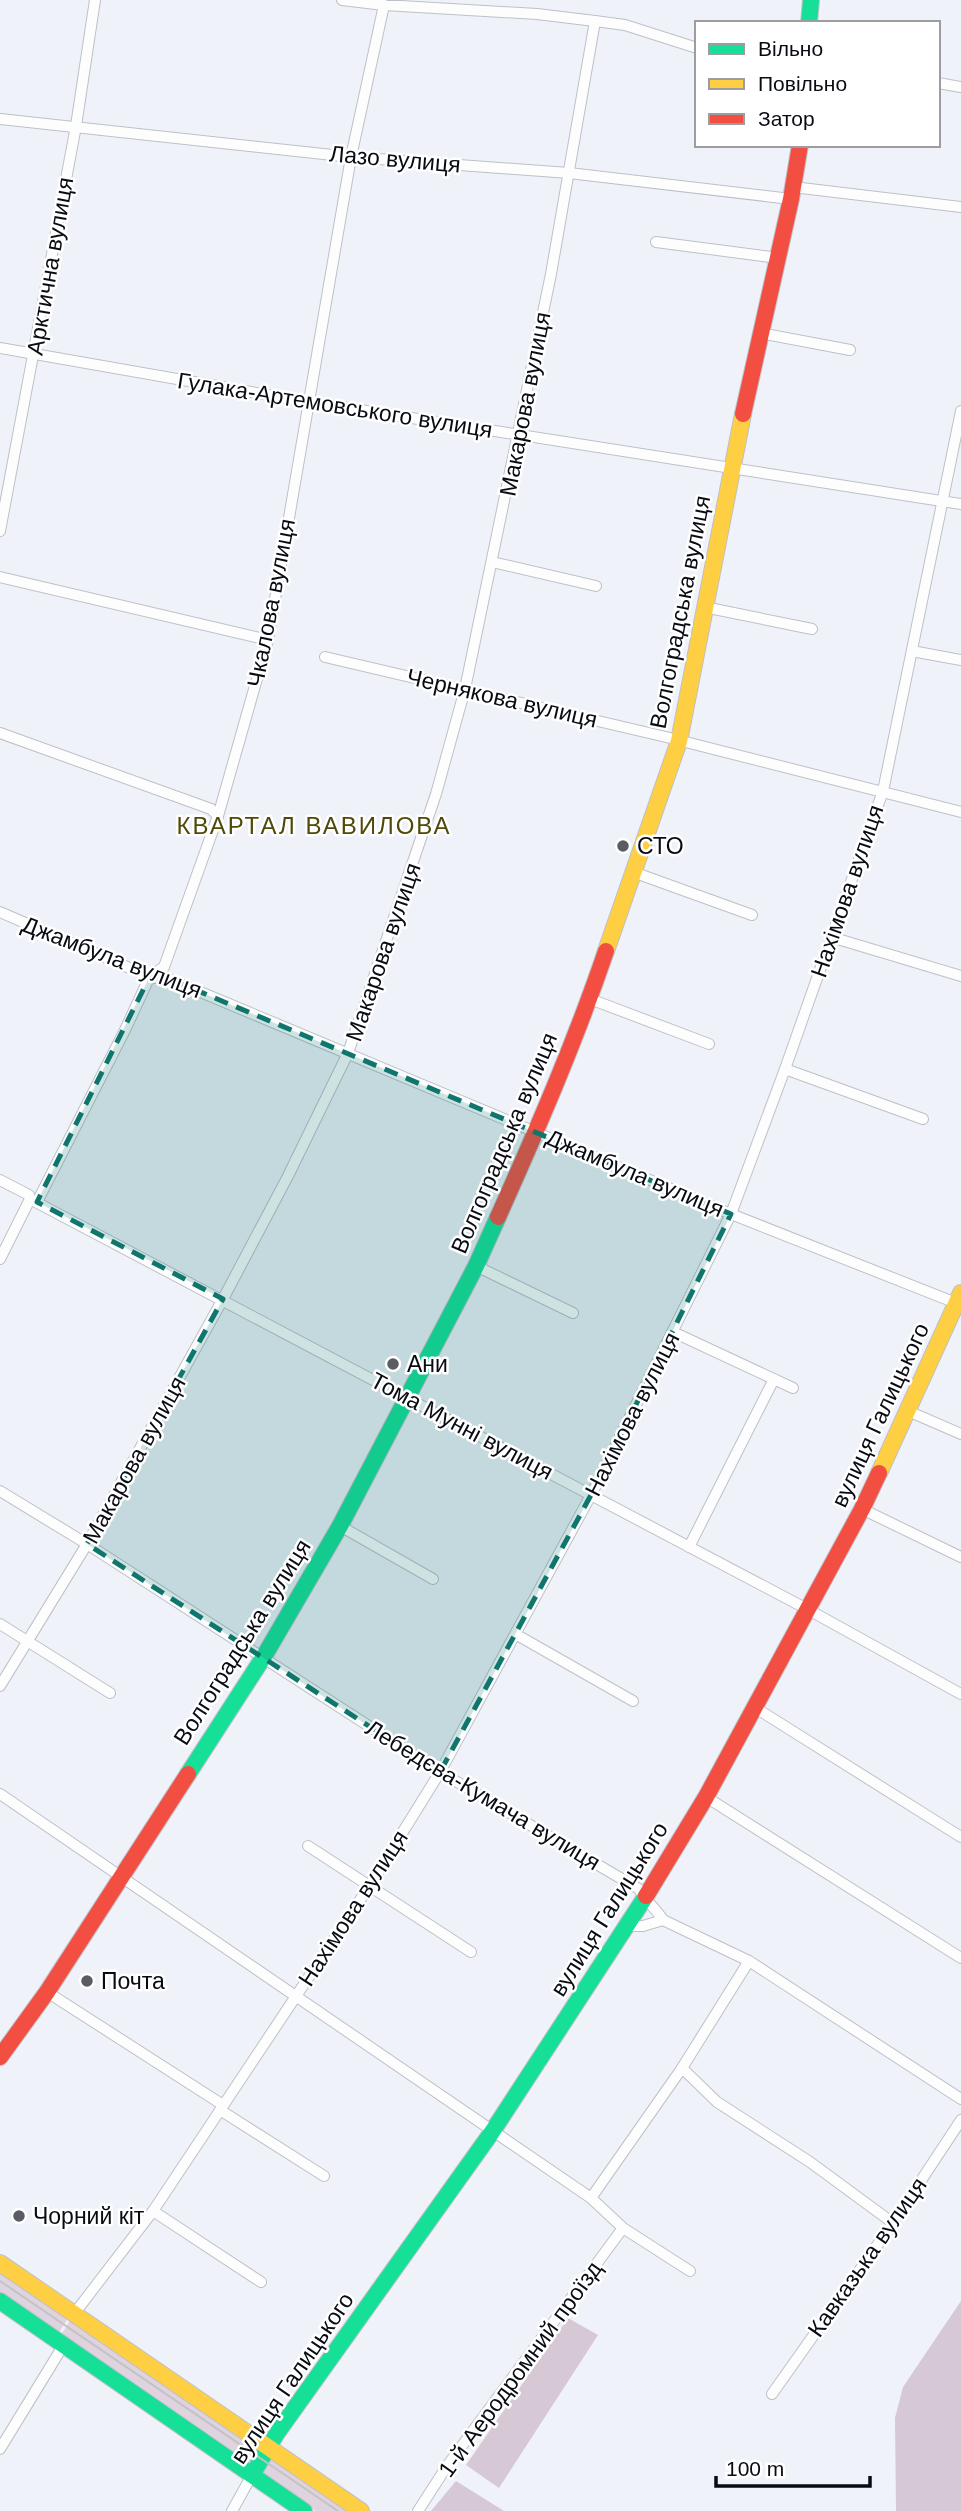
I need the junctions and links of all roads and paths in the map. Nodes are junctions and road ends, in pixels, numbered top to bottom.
1 (95, 0) edge
2 (342, 0) edge
3 (811, 0) edge
4 (384, 5) junction
5 (595, 21) junction
6 (809, 21) edge
7 (695, 47) edge
8 (940, 83) edge
9 (961, 87) edge
10 (0, 119) edge
11 (76, 126) junction
12 (800, 147) edge
13 (351, 157) junction
14 (569, 173) junction
15 (792, 193) junction
16 (961, 208) edge
17 (656, 242) dead end
18 (778, 258) junction
19 (760, 333) junction
20 (0, 348) edge
21 (850, 350) dead end
22 (34, 355) junction
23 (307, 402) junction
24 (961, 411) edge
25 (520, 435) junction
26 (731, 468) junction
27 (942, 500) junction
28 (961, 504) edge
29 (0, 531) edge
30 (492, 562) junction
31 (0, 577) edge
32 (596, 586) dead end
33 (704, 607) junction
34 (812, 629) dead end
35 (268, 640) junction
36 (912, 652) junction
37 (325, 657) dead end
38 (961, 660) edge
39 (465, 689) junction
40 (0, 733) edge
41 (679, 741) junction
42 (883, 791) junction
43 (961, 812) edge
44 (218, 816) junction
45 (634, 872) junction
46 (0, 912) edge
47 (752, 915) dead end
48 (831, 937) junction
49 (150, 976) junction
50 (961, 976) edge
51 (590, 999) junction
52 (709, 1044) dead end
53 (348, 1053) junction
54 (785, 1069) junction
55 (923, 1119) dead end
56 (537, 1131) junction
57 (0, 1180) edge
58 (34, 1201) junction
59 (732, 1214) junction
60 (0, 1259) edge
61 (476, 1266) junction
62 (223, 1299) junction
63 (960, 1301) edge
64 (573, 1313) dead end
65 (673, 1332) junction
66 (774, 1379) junction
67 (793, 1388) dead end
68 (408, 1397) junction
69 (908, 1411) junction
70 (961, 1434) edge
71 (0, 1491) edge
72 (591, 1495) junction
73 (862, 1508) junction
74 (340, 1526) junction
75 (87, 1544) junction
76 (689, 1547) junction
77 (961, 1557) edge
78 (433, 1579) dead end
79 (807, 1609) junction
80 (0, 1624) edge
81 (517, 1635) junction
82 (28, 1642) junction
83 (263, 1658) junction
84 (0, 1686) edge
85 (110, 1693) dead end
86 (961, 1694) edge
87 (633, 1701) dead end
88 (754, 1707) junction
89 (440, 1772) junction
90 (0, 1794) edge
91 (706, 1797) junction
92 (961, 1837) edge
93 (308, 1846) dead end
94 (122, 1876) junction
95 (370, 1885) junction
96 (644, 1899) junction
97 (663, 1920) junction
98 (626, 1926) junction
99 (471, 1952) dead end
100 (961, 1958) edge
101 (748, 1961) junction
102 (47, 1992) junction
103 (295, 1996) junction
104 (0, 2057) edge
105 (682, 2068) junction
106 (961, 2099) edge
107 (221, 2107) junction
108 (961, 2120) edge
109 (492, 2132) junction
110 (324, 2176) dead end
111 (591, 2198) junction
112 (153, 2211) junction
113 (893, 2223) junction
114 (623, 2228) junction
115 (0, 2263) edge
116 (690, 2271) dead end
117 (261, 2282) dead end
118 (0, 2301) edge
119 (74, 2314) junction
120 (63, 2346) junction
121 (772, 2394) dead end
122 (0, 2448) edge
123 (270, 2448) junction
124 (252, 2475) junction
125 (232, 2511) edge
126 (304, 2511) edge
127 (361, 2511) edge
128 (418, 2511) edge

1 - 11 street, Арктична вулиця
2 - 4 street
3 - 6 street
4 - 5 street
4 - 13 street, Чкалова вулиця
5 - 7 street
5 - 14 street, Макарова вулиця
8 - 9 street
10 - 11 street, Лазо вулиця
11 - 13 street, Лазо вулиця
11 - 22 street, Арктична вулиця
12 - 15 street, Волгоградська вулиця
13 - 14 street, Лазо вулиця
13 - 23 street, Чкалова вулиця
14 - 15 street, Лазо вулиця
14 - 25 street, Макарова вулиця
15 - 16 street, Лазо вулиця
15 - 18 street, Волгоградська вулиця
17 - 18 street
18 - 19 street, Волгоградська вулиця
19 - 21 street
19 - 26 street, Волгоградська вулиця
20 - 22 street, Гулака-Артемовського вулиця
22 - 23 street, Гулака-Артемовського вулиця
22 - 29 street, Арктична вулиця
23 - 25 street, Гулака-Артемовського вулиця
23 - 35 street, Чкалова вулиця
24 - 27 street, Нахімова вулиця
25 - 26 street, Гулака-Артемовського вулиця
25 - 30 street, Макарова вулиця
26 - 27 street, Гулака-Артемовського вулиця
26 - 33 street, Волгоградська вулиця
27 - 28 street, Гулака-Артемовського вулиця
27 - 36 street, Нахімова вулиця
30 - 32 street
30 - 39 street, Макарова вулиця
31 - 35 street
33 - 34 street
33 - 41 street, Волгоградська вулиця
35 - 44 street, Чкалова вулиця
36 - 38 street
36 - 42 street, Нахімова вулиця
37 - 39 street, Чернякова вулиця
39 - 41 street, Чернякова вулиця
39 - 53 street, Макарова вулиця
40 - 44 street
41 - 42 street, Чернякова вулиця
41 - 45 street, Волгоградська вулиця
42 - 43 street, Чернякова вулиця
42 - 48 street, Нахімова вулиця
44 - 49 street, Чкалова вулиця
45 - 47 street
45 - 51 street, Волгоградська вулиця
46 - 49 street, Джамбула вулиця
48 - 50 street
48 - 54 street, Нахімова вулиця
49 - 53 street, Джамбула вулиця
49 - 58 street, Чкалова вулиця
51 - 52 street
51 - 56 street, Волгоградська вулиця
53 - 56 street, Джамбула вулиця
53 - 62 street, Макарова вулиця
54 - 55 street
54 - 59 street, Нахімова вулиця
56 - 59 street, Джамбула вулиця
56 - 61 street, Волгоградська вулиця
57 - 58 street, Тома Мунні вулиця
58 - 60 street, Чкалова вулиця
58 - 62 street, Тома Мунні вулиця
59 - 63 street, Джамбула вулиця
59 - 65 street, Нахімова вулиця
61 - 64 street
61 - 68 street, Волгоградська вулиця
62 - 68 street, Тома Мунні вулиця
62 - 75 street, Макарова вулиця
63 - 69 street, вулиця Галицького
65 - 66 street
65 - 72 street, Нахімова вулиця
66 - 67 street
66 - 76 street
68 - 72 street, Тома Мунні вулиця
68 - 74 street, Волгоградська вулиця
69 - 70 street
69 - 73 street, вулиця Галицького
71 - 75 street, Лебедєва-Кумача вулиця
72 - 76 street, Тома Мунні вулиця
72 - 81 street, Нахімова вулиця
73 - 77 street
73 - 79 street, вулиця Галицького
74 - 78 street
74 - 83 street, Волгоградська вулиця
75 - 82 street, Макарова вулиця
75 - 83 street, Лебедєва-Кумача вулиця
76 - 79 street, Тома Мунні вулиця
79 - 86 street, Тома Мунні вулиця
79 - 88 street, вулиця Галицького
80 - 82 street
81 - 87 street
81 - 89 street, Нахімова вулиця
82 - 84 street, Макарова вулиця
82 - 85 street
83 - 89 street, Лебедєва-Кумача вулиця
83 - 94 street, Волгоградська вулиця
88 - 91 street, вулиця Галицького
88 - 92 street
89 - 95 street, Нахімова вулиця
89 - 96 street, Лебедєва-Кумача вулиця
90 - 94 street
91 - 96 street, вулиця Галицького
91 - 100 street
93 - 95 street
94 - 102 street, Волгоградська вулиця
94 - 103 street
95 - 99 street
95 - 103 street, Нахімова вулиця
96 - 97 street, Лебедєва-Кумача вулиця
96 - 98 street, вулиця Галицького
97 - 98 street
97 - 101 street, Лебедєва-Кумача вулиця
98 - 109 street, вулиця Галицького
101 - 105 street
101 - 106 street, Лебедєва-Кумача вулиця
102 - 104 street, Волгоградська вулиця
102 - 107 street
103 - 107 street, Нахімова вулиця
103 - 109 street
105 - 111 street
105 - 113 street
107 - 110 street
107 - 112 street, Нахімова вулиця
108 - 113 street, Кавказька вулиця
109 - 111 street
109 - 123 street, вулиця Галицького
111 - 114 street
112 - 117 street
112 - 119 street, Нахімова вулиця
113 - 121 street, Кавказька вулиця
114 - 116 street
114 - 128 street, 1-й Аеродромний проїзд
115 - 119 street
118 - 120 street
119 - 123 street
120 - 122 street
120 - 124 street
123 - 124 street, вулиця Галицького
123 - 127 street
124 - 125 street, вулиця Галицького
124 - 126 street

